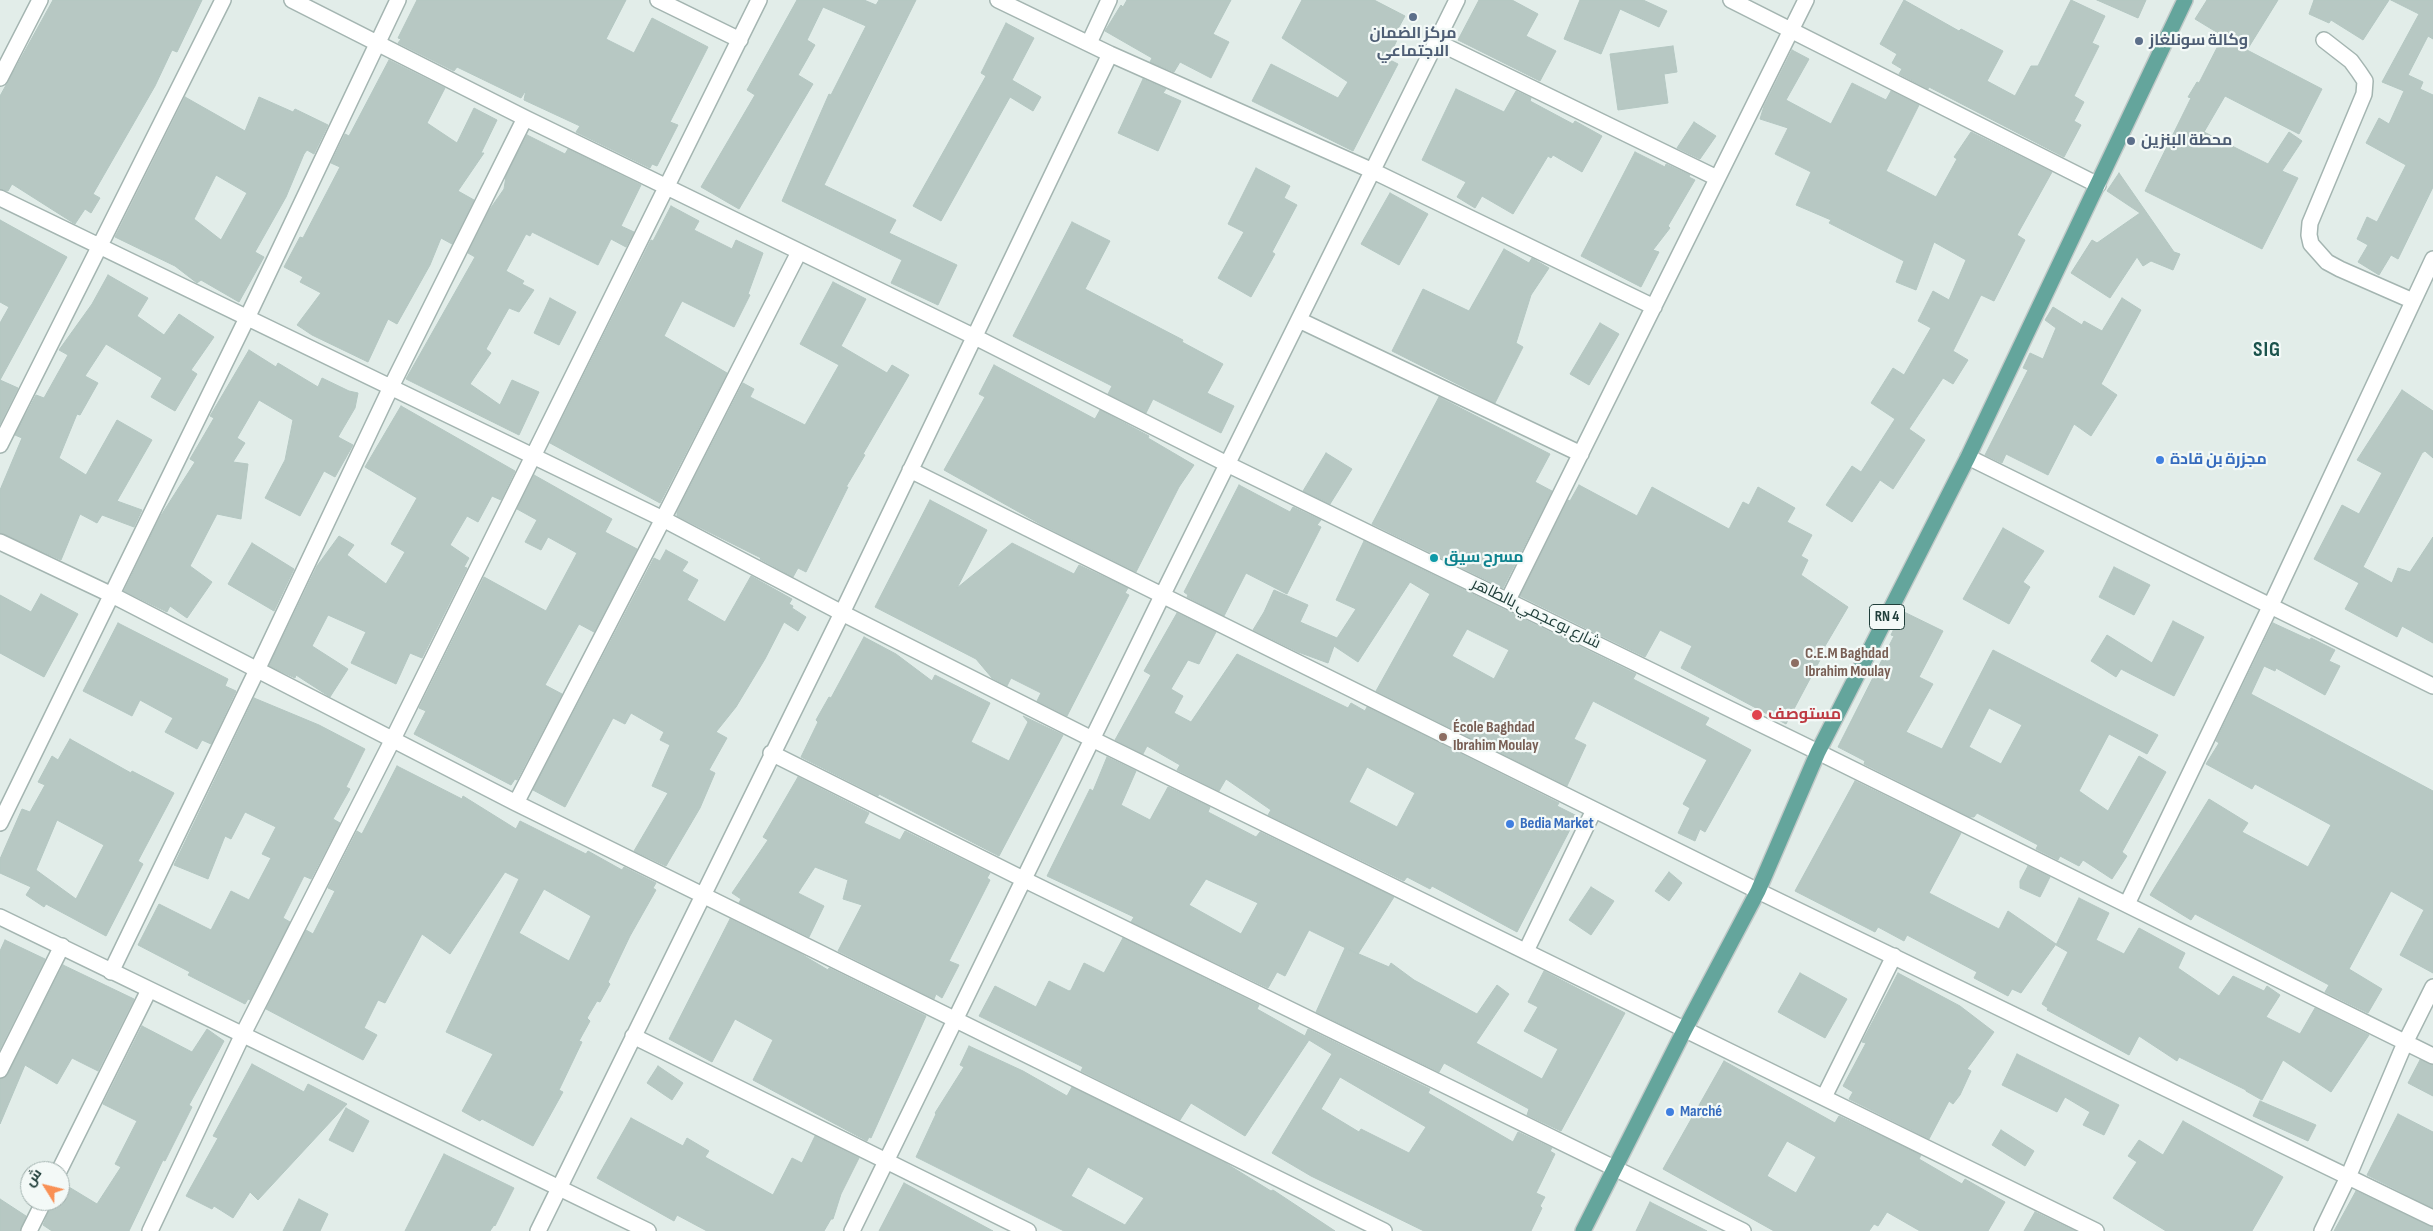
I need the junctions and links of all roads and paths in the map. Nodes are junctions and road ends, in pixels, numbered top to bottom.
1 (40, 0) edge
2 (222, 0) edge
3 (292, 0) edge
4 (398, 0) edge
5 (658, 0) edge
6 (759, 0) edge
7 (998, 0) edge
8 (1109, 0) edge
9 (1457, 0) edge
10 (1731, 0) edge
11 (1806, 0) edge
12 (2185, 0) edge
13 (1791, 30) junction
14 (740, 40) junction
15 (2324, 40) dead end
16 (1437, 42) junction
17 (1089, 43) junction
18 (377, 44) junction
19 (1110, 54) junction
20 (0, 78) edge
21 (526, 118) junction
22 (1373, 171) junction
23 (1717, 178) junction
24 (2098, 185) junction
25 (667, 186) junction
26 (0, 198) edge
27 (98, 245) junction
28 (799, 252) junction
29 (2433, 259) edge
30 (2412, 302) junction
31 (1654, 307) junction
32 (247, 318) junction
33 (1299, 320) junction
34 (973, 336) junction
35 (391, 387) junction
36 (0, 445) edge
37 (1581, 454) junction
38 (1968, 456) junction
39 (532, 457) junction
40 (1228, 464) junction
41 (910, 470) junction
42 (663, 519) junction
43 (0, 542) edge
44 (1163, 594) junction
45 (112, 596) junction
46 (1508, 600) junction
47 (2271, 604) junction
48 (842, 613) junction
49 (257, 670) junction
50 (2433, 686) edge
51 (392, 739) junction
52 (1092, 739) junction
53 (1818, 752) junction
54 (771, 753) junction
55 (516, 802) junction
56 (1594, 810) junction
57 (0, 823) edge
58 (1023, 879) junction
59 (1758, 891) junction
60 (702, 894) junction
61 (2126, 904) junction
62 (0, 917) edge
63 (62, 946) junction
64 (1526, 951) junction
65 (1894, 956) junction
66 (111, 972) junction
67 (2433, 987) edge
68 (149, 990) junction
69 (955, 1018) junction
70 (1685, 1029) junction
71 (242, 1036) junction
72 (633, 1036) junction
73 (2406, 1043) junction
74 (2433, 1056) edge
75 (0, 1070) edge
76 (1824, 1097) junction
77 (885, 1159) junction
78 (64, 1161) edge
79 (1615, 1167) junction
80 (2348, 1177) junction
81 (559, 1188) junction
82 (39, 1211) edge
83 (2433, 1218) edge
84 (29, 1231) edge
85 (150, 1231) edge
86 (538, 1231) edge
87 (648, 1231) edge
88 (852, 1231) edge
89 (1028, 1231) edge
90 (1384, 1231) edge
91 (1583, 1231) edge
92 (1742, 1231) edge
93 (2096, 1231) edge
94 (2322, 1231) edge

1 - 20 street
2 - 27 street
3 - 18 street, شارع بوعجمي بالطاهر
4 - 18 street
5 - 14 street
6 - 14 street
7 - 17 street
8 - 17 street
9 - 16 street
10 - 13 street
11 - 13 street
12 - 24 main road, RN 4
13 - 23 street
13 - 24 street
14 - 25 street
15 - 30 street
16 - 22 street
16 - 23 street
17 - 19 street
18 - 21 street, شارع بوعجمي بالطاهر
18 - 32 street
19 - 22 street
19 - 34 street
21 - 25 street, شارع بوعجمي بالطاهر
21 - 35 street
22 - 31 street
22 - 33 street
23 - 31 street
24 - 38 main road, RN 4
25 - 28 street, شارع بوعجمي بالطاهر
25 - 39 street
26 - 27 street
27 - 32 street
27 - 36 street
28 - 34 street, شارع بوعجمي بالطاهر
28 - 42 street
29 - 30 street
30 - 47 street
31 - 37 street
32 - 35 street
32 - 45 street
33 - 37 street
33 - 40 street
34 - 40 street, شارع بوعجمي بالطاهر
34 - 41 street
35 - 39 street
35 - 49 street
37 - 46 street
38 - 47 street
38 - 53 main road, RN 4
39 - 42 street
39 - 51 street
40 - 44 street
40 - 46 street, شارع بوعجمي بالطاهر
41 - 44 street
41 - 48 street
42 - 48 street
42 - 55 street
43 - 45 street
44 - 52 street
44 - 56 street
45 - 49 street
45 - 57 street
46 - 53 street, شارع بوعجمي بالطاهر
47 - 50 street
47 - 61 street
48 - 52 street
48 - 54 street
49 - 51 street
49 - 66 street
51 - 55 street
51 - 71 street
52 - 58 street
52 - 64 street
53 - 59 main road, RN 4
53 - 61 street, شارع بوعجمي بالطاهر
54 - 58 street
54 - 60 street
55 - 60 street
56 - 59 street
56 - 64 street
58 - 69 street
58 - 79 street
59 - 65 street
59 - 70 main road, RN 4
60 - 69 street
60 - 72 street
61 - 73 street, شارع بوعجمي بالطاهر
62 - 63 street
63 - 66 street
63 - 75 street
64 - 70 street
65 - 76 street
65 - 80 street
66 - 68 street
67 - 73 street
68 - 71 street
68 - 78 street
69 - 77 street
69 - 90 street
70 - 76 street
70 - 79 main road, RN 4
71 - 81 street
71 - 85 street
72 - 77 street
72 - 81 street
73 - 74 street, شارع بوعجمي بالطاهر
73 - 80 street
76 - 93 street
77 - 88 street
77 - 89 street
79 - 91 main road, RN 4
79 - 92 street
80 - 83 street
80 - 94 street
81 - 86 street
81 - 87 street
82 - 84 street

